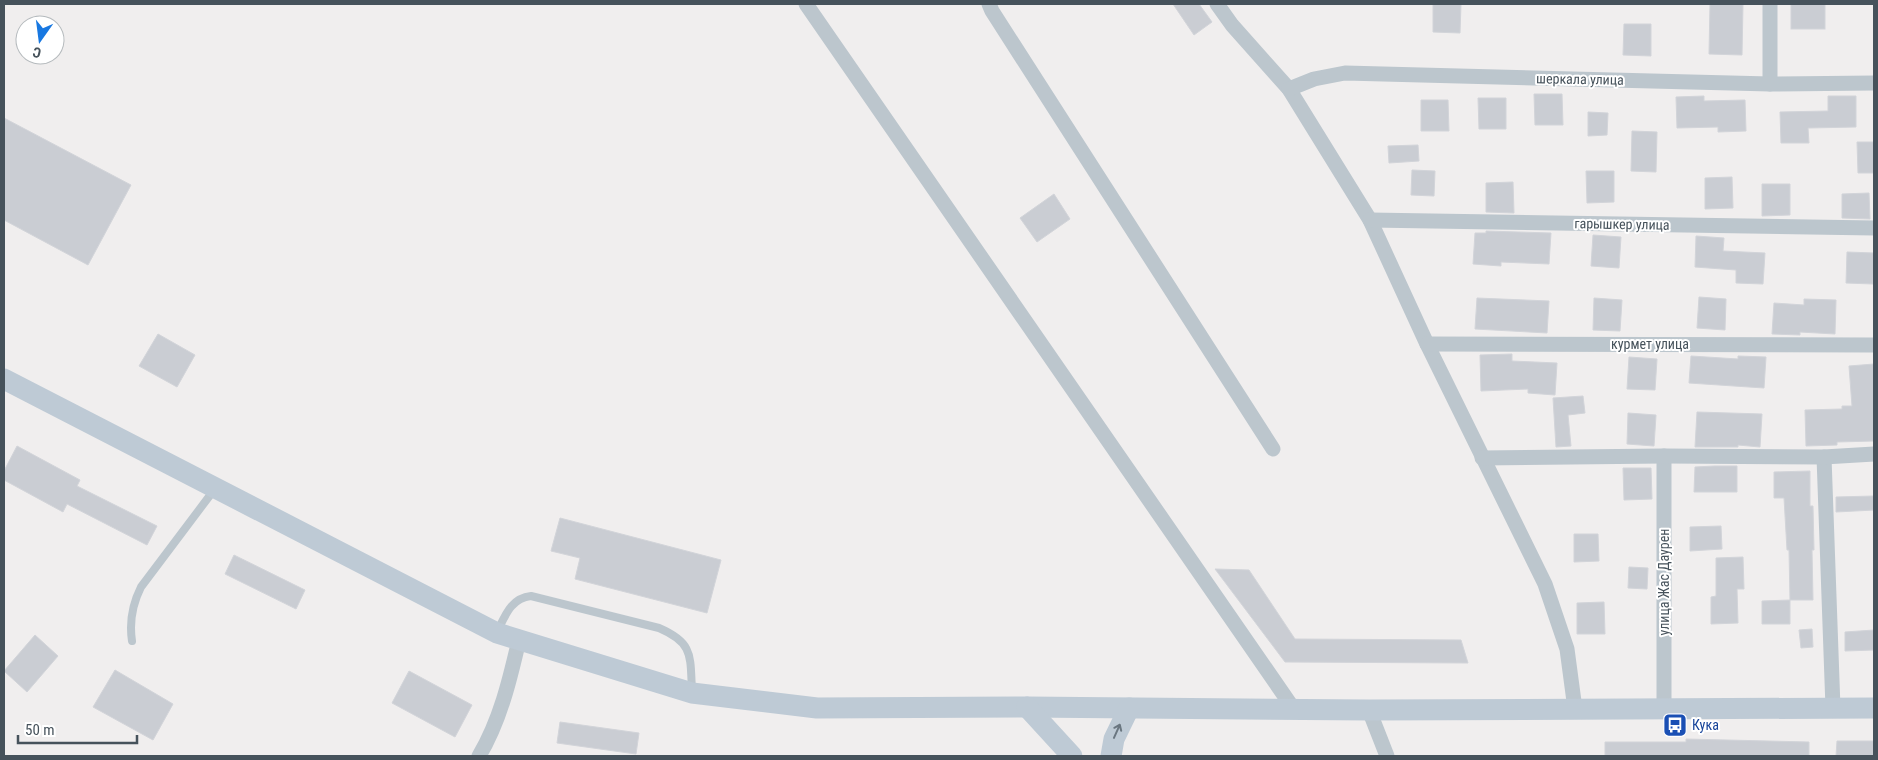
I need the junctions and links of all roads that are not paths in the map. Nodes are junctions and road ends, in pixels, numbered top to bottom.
1 (806, 4) edge
2 (989, 4) edge
3 (1217, 4) edge
4 (1770, 4) edge
5 (1874, 83) edge
6 (1770, 84) junction
7 (1288, 89) junction
8 (1370, 220) junction
9 (1874, 228) edge
10 (1427, 344) junction
11 (1874, 345) edge
12 (4, 379) edge
13 (1272, 449) dead end
14 (1874, 454) edge
15 (1664, 456) junction
16 (1824, 457) junction
17 (1482, 458) junction
18 (215, 488) junction
19 (497, 633) junction
20 (132, 640) dead end
21 (519, 640) junction
22 (692, 693) junction
23 (1027, 707) junction
24 (1129, 708) junction
25 (1293, 708) junction
26 (1664, 708) junction
27 (1833, 708) junction
28 (1874, 708) edge
29 (1575, 709) junction
30 (1369, 710) junction
31 (479, 756) edge
32 (1072, 756) edge
33 (1111, 756) edge
34 (1387, 756) edge

1 - 25 street
2 - 13 street
3 - 7 street
4 - 6 street
5 - 6 street, шеркала улица
6 - 7 street, шеркала улица
7 - 8 street
8 - 9 street, гарышкер улица
8 - 10 street
10 - 11 street, курмет улица
10 - 17 street
12 - 18 main road
14 - 16 street
15 - 16 street
15 - 17 street
15 - 26 street, улица Жас Даурен
16 - 27 street
17 - 29 street
18 - 19 main road
18 - 20 lane
19 - 21 main road
19 - 22 lane
21 - 22 main road
21 - 31 street
22 - 23 main road
23 - 24 main road
23 - 32 main road
24 - 25 main road
33 -> 24 main road
25 - 30 main road
26 - 27 main road
26 - 29 main road
27 - 28 main road
29 - 30 main road
30 - 34 street

